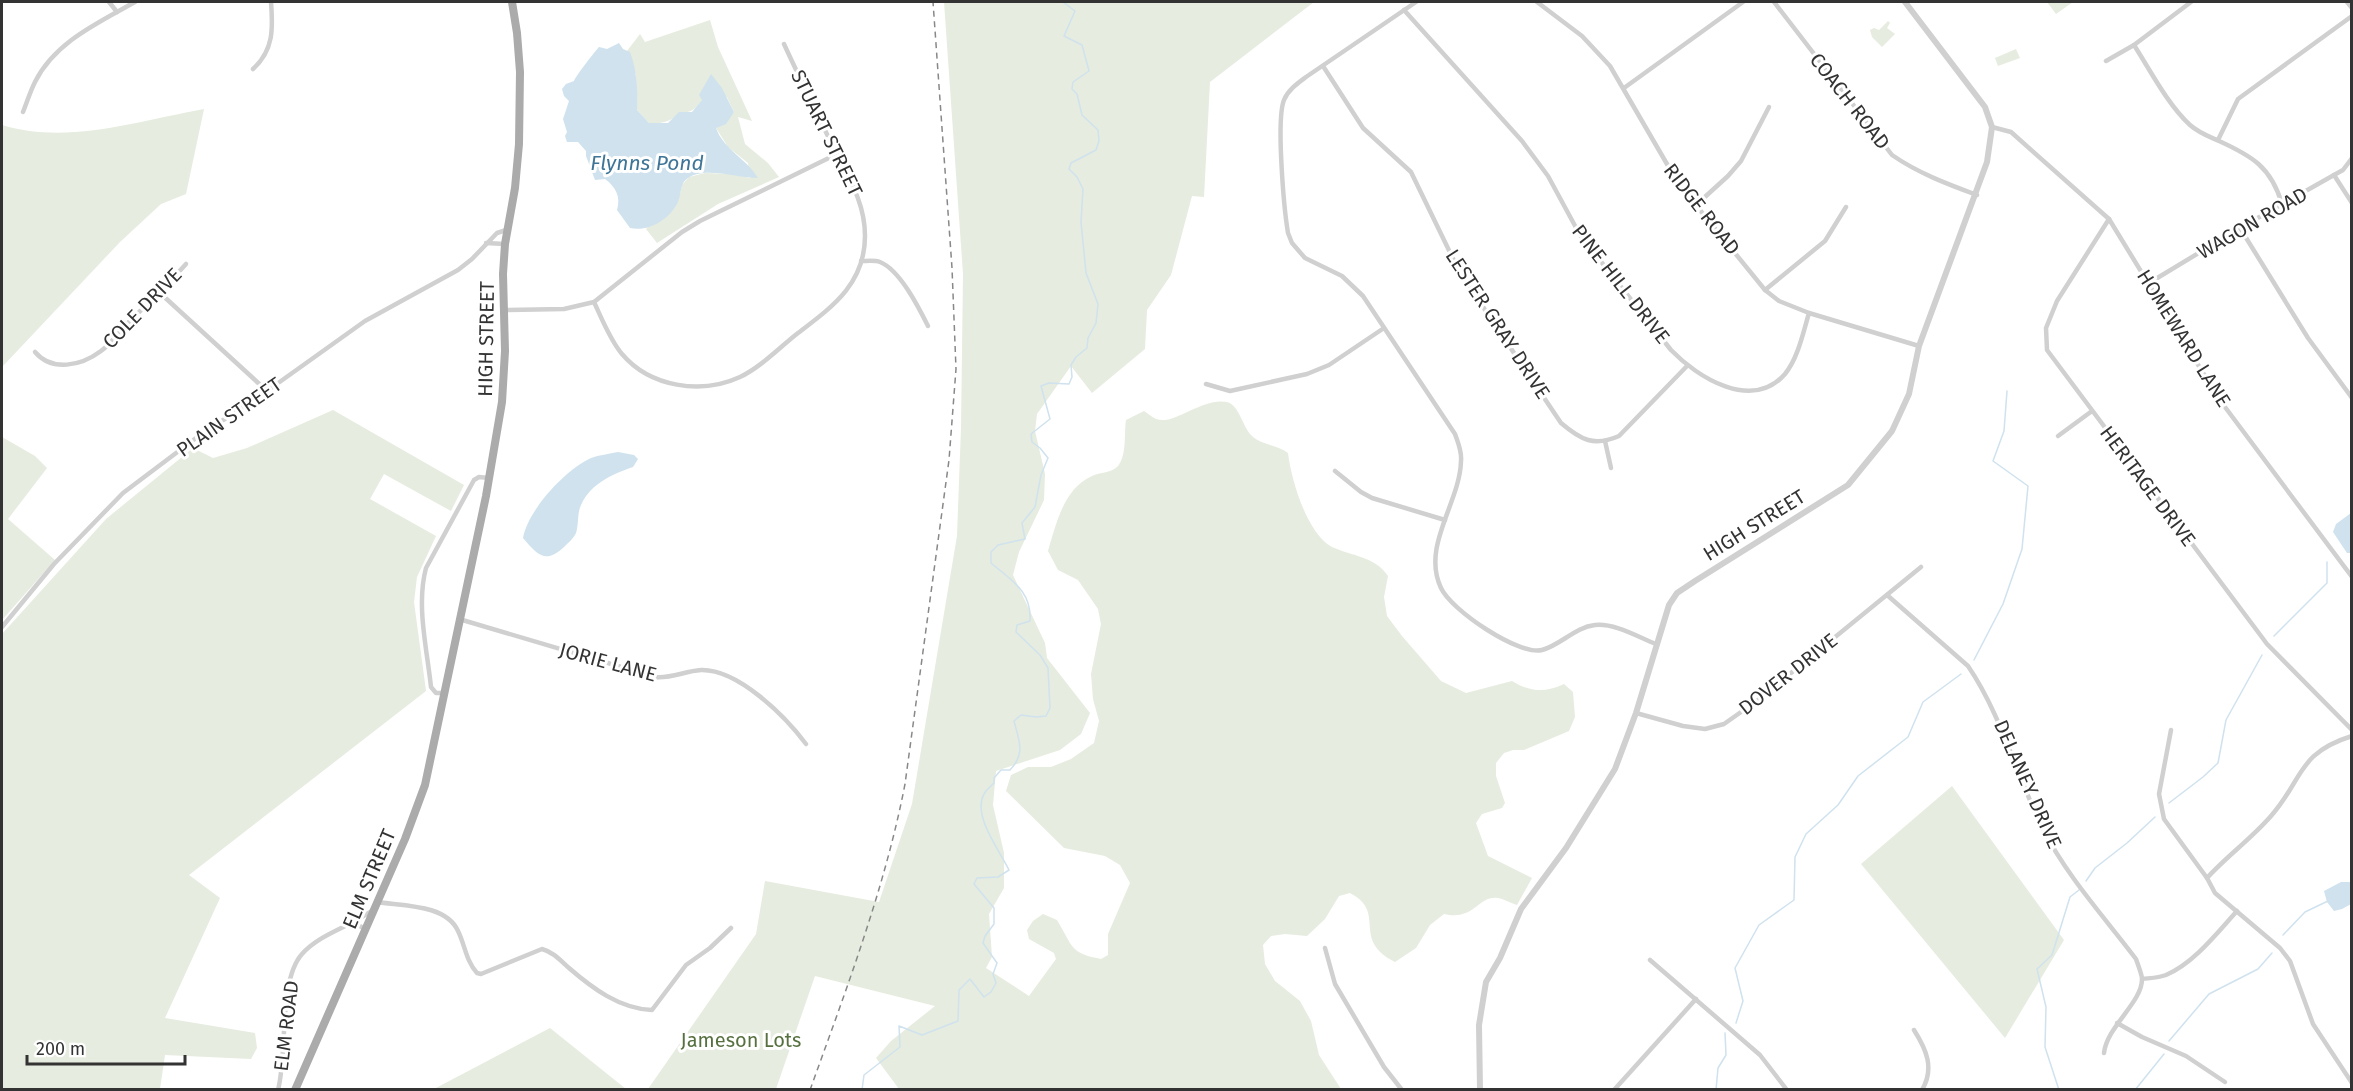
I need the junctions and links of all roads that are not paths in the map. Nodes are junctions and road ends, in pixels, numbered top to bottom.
1 (109, 2) edge
2 (135, 2) edge
3 (271, 2) edge
4 (512, 2) edge
5 (1416, 2) edge
6 (1537, 2) edge
7 (1743, 2) edge
8 (1774, 2) edge
9 (1905, 2) edge
10 (2191, 2) edge
11 (2347, 2) edge
12 (2352, 8) edge
13 (1404, 10) junction
14 (117, 12) junction
15 (2352, 16) edge
16 (784, 44) dead end
17 (2134, 45) junction
18 (2106, 61) dead end
19 (1323, 66) junction
20 (253, 69) dead end
21 (1624, 88) junction
22 (1769, 107) dead end
23 (23, 112) dead end
24 (1992, 127) junction
25 (2218, 140) junction
26 (837, 154) junction
27 (2352, 158) edge
28 (2334, 176) junction
29 (1977, 195) junction
30 (2352, 203) edge
31 (2282, 204) junction
32 (1696, 205) junction
33 (1846, 207) dead end
34 (2109, 219) junction
35 (2240, 228) junction
36 (506, 230) junction
37 (486, 243) junction
38 (505, 244) junction
39 (861, 261) junction
40 (186, 264) dead end
41 (2149, 284) junction
42 (1765, 290) junction
43 (160, 293) junction
44 (594, 302) junction
45 (504, 310) junction
46 (1809, 313) junction
47 (928, 326) dead end
48 (1384, 328) junction
49 (1919, 346) junction
50 (35, 351) dead end
51 (1687, 366) junction
52 (1206, 384) dead end
53 (267, 392) junction
54 (2352, 398) edge
55 (2092, 411) junction
56 (2058, 436) dead end
57 (1605, 441) junction
58 (1611, 468) dead end
59 (1335, 471) dead end
60 (489, 478) junction
61 (1445, 520) junction
62 (1921, 567) dead end
63 (2352, 577) edge
64 (1887, 595) junction
65 (459, 619) junction
66 (2, 627) edge
67 (1656, 644) junction
68 (448, 674) joint
69 (444, 693) junction
70 (1636, 713) junction
71 (2170, 730) dead end
72 (2352, 730) edge
73 (2352, 736) edge
74 (806, 744) dead end
75 (2207, 878) junction
76 (376, 906) junction
77 (2237, 911) junction
78 (353, 922) junction
79 (731, 928) dead end
80 (365, 929) junction
81 (1325, 948) dead end
82 (1650, 960) dead end
83 (2142, 979) junction
84 (1696, 999) junction
85 (2117, 1023) junction
86 (1914, 1030) dead end
87 (2104, 1053) dead end
88 (2225, 1082) dead end
89 (2352, 1083) edge
90 (278, 1089) edge
91 (295, 1089) edge
92 (1402, 1089) edge
93 (1480, 1089) edge
94 (1614, 1089) edge
95 (1787, 1089) edge
96 (1922, 1089) edge

1 - 14 street
2 - 14 street
3 - 20 street
4 - 36 main road, HIGH STREET
5 - 13 street
6 - 21 street, RIDGE ROAD
7 - 21 street
8 - 29 street, COACH ROAD
9 - 24 street
10 - 17 street
11 - 12 street
13 - 19 street
13 - 51 street, PINE HILL DRIVE
14 - 23 street
15 - 25 street
16 - 26 street, STUART STREET
17 - 18 street
17 - 25 street
19 - 48 street
19 - 57 street, LESTER GRAY DRIVE
21 - 32 street, RIDGE ROAD
22 - 32 street
24 - 29 street, HIGH STREET
24 - 34 street, HOMEWARD LANE
25 - 31 street
26 - 39 street, STUART STREET
26 - 44 street
27 - 28 street, WAGON ROAD
28 - 30 street
28 - 31 street, WAGON ROAD
29 - 49 street, HIGH STREET
31 - 35 street, WAGON ROAD
32 - 42 street, RIDGE ROAD
33 - 42 street
34 - 41 street, HOMEWARD LANE
34 - 55 street, HERITAGE DRIVE
35 - 41 street, WAGON ROAD
35 - 54 street
36 - 37 street, PLAIN STREET
36 - 38 main road, HIGH STREET
37 - 38 street
37 - 53 street, PLAIN STREET
38 - 45 main road, HIGH STREET
39 - 44 street, STUART STREET
39 - 47 street
40 - 43 street, COLE DRIVE
41 - 63 street, HOMEWARD LANE
42 - 46 street, RIDGE ROAD
43 - 50 street, COLE DRIVE
43 - 53 street
44 - 45 street
45 - 60 main road, HIGH STREET
46 - 49 street, RIDGE ROAD
46 - 51 street, PINE HILL DRIVE
48 - 52 street
48 - 61 street
49 - 67 street, HIGH STREET
51 - 57 street
53 - 66 street, PLAIN STREET
55 - 56 street
55 - 72 street, HERITAGE DRIVE
57 - 58 street
59 - 61 street
60 - 65 main road, HIGH STREET
60 - 69 street
61 - 67 street
62 - 64 street, DOVER DRIVE
64 - 70 street, DOVER DRIVE
64 - 83 street, DELANEY DRIVE
65 - 68 main road, HIGH STREET
65 - 74 street, JORIE LANE
67 - 70 street, HIGH STREET
68 - 69 main road, ELM STREET
69 - 76 main road, ELM STREET
70 - 93 street, HIGH STREET
71 - 75 street
73 - 75 street
75 - 77 street
76 - 78 street, ELM ROAD
76 - 79 street
76 - 80 main road, ELM STREET
77 - 83 street
77 - 89 street
78 - 80 street
78 - 90 street, ELM ROAD
80 - 91 main road, ELM STREET
81 - 92 street
82 - 84 street
83 - 85 street
84 - 94 street
84 - 95 street
85 - 87 street
85 - 88 street
86 - 96 street

